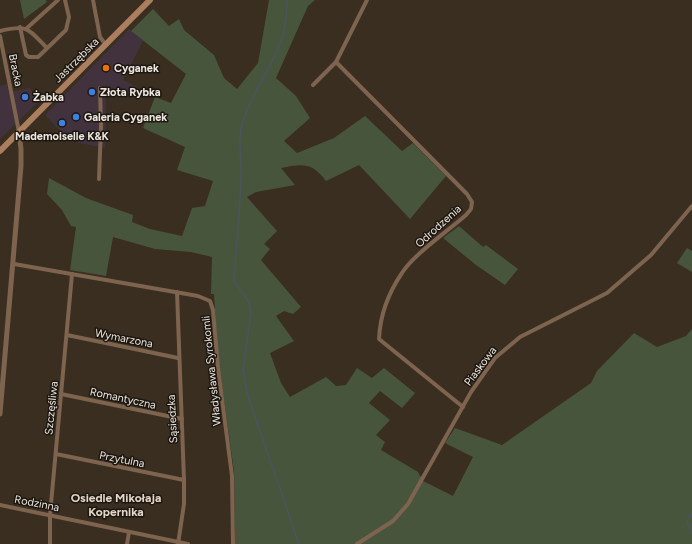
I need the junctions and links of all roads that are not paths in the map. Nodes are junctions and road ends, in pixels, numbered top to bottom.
1 (50, 0) edge
2 (65, 0) edge
3 (93, 0) edge
4 (150, 0) edge
5 (367, 0) edge
6 (56, 1) edge
7 (20, 27) junction
8 (27, 28) junction
9 (0, 31) edge
10 (0, 36) edge
11 (106, 45) junction
12 (47, 48) junction
13 (336, 62) junction
14 (313, 85) dead end
15 (100, 88) dead end
16 (19, 132) junction
17 (0, 150) edge
18 (99, 179) dead end
19 (692, 206) edge
20 (14, 264) junction
21 (72, 274) junction
22 (177, 292) junction
23 (67, 335) junction
24 (3, 356) edge
25 (178, 358) junction
26 (62, 394) junction
27 (463, 407) junction
28 (0, 414) edge
29 (182, 419) junction
30 (56, 454) junction
31 (184, 480) junction
32 (0, 505) edge
33 (50, 515) junction
34 (129, 532) junction
35 (178, 543) edge
36 (50, 544) edge
37 (126, 544) edge
38 (188, 544) edge
39 (232, 544) edge
40 (357, 544) edge

1 - 6 street
2 - 12 street
3 - 11 street
4 - 11 main road, Jastrzębska
5 - 13 street
6 - 8 street
7 - 8 street
7 - 9 street
7 - 12 street
8 - 12 street
10 - 16 street, Bracka
11 - 16 main road, Jastrzębska
13 - 14 street
13 - 27 street, Odrodzenia
15 - 18 street
16 - 17 main road, Jastrzębska
16 - 20 street
19 - 27 street, Piaskowa
20 - 21 street, Władysława Syrokomli
20 - 24 street
21 - 22 street, Władysława Syrokomli
21 - 23 street, Szczęśliwa
22 - 25 street, Sąsiedzka
22 - 39 street, Władysława Syrokomli
23 - 25 street, Wymarzona
23 - 26 street, Szczęśliwa
24 - 28 street
25 - 29 street, Sąsiedzka
26 - 29 street, Romantyczna
26 - 30 street, Szczęśliwa
27 - 40 street, Piaskowa
29 - 31 street, Sąsiedzka
30 - 31 street, Przytulna
30 - 33 street, Szczęśliwa
31 - 35 street, Sąsiedzka
32 - 33 street, Rodzinna
33 - 34 street, Rodzinna
33 - 36 street, Szczęśliwa
34 - 35 street, Rodzinna
34 - 37 street
35 - 38 street, Rodzinna

